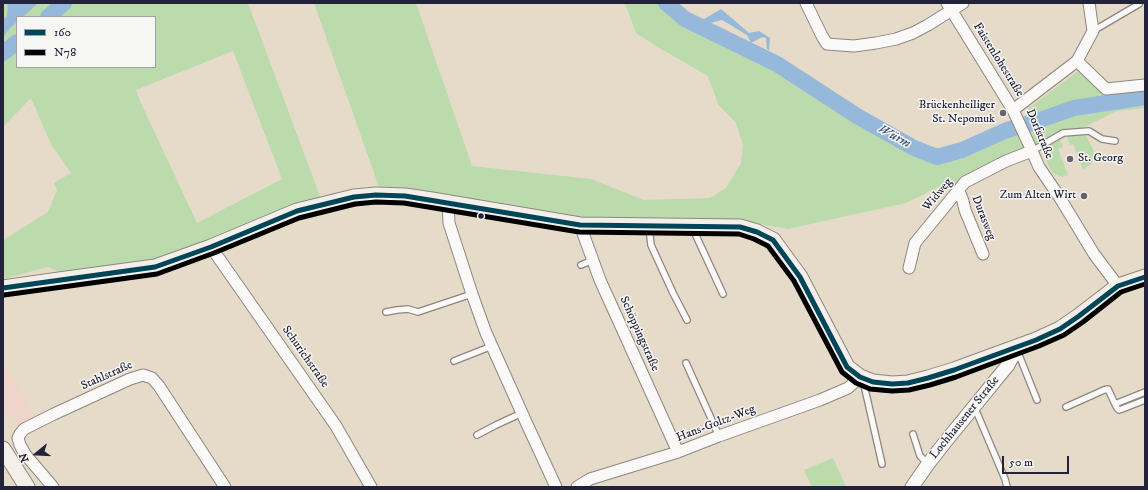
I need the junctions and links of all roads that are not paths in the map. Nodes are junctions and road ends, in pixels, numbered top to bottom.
1 (806, 3) edge
2 (963, 3) edge
3 (1089, 3) edge
4 (1139, 4) dead end
5 (949, 7) edge
6 (1093, 31) junction
7 (1077, 61) junction
8 (1145, 85) edge
9 (1015, 115) junction
10 (1115, 141) dead end
11 (1032, 150) junction
12 (959, 191) junction
13 (448, 202) junction
14 (580, 225) junction
15 (649, 226) junction
16 (692, 227) junction
17 (211, 247) junction
18 (983, 254) dead end
19 (593, 260) junction
20 (581, 265) dead end
21 (909, 268) dead end
22 (1145, 277) edge
23 (1118, 286) junction
24 (3, 288) edge
25 (472, 294) junction
26 (723, 294) dead end
27 (386, 312) dead end
28 (687, 320) dead end
29 (492, 346) junction
30 (1017, 348) junction
31 (454, 361) dead end
32 (686, 363) dead end
33 (860, 377) junction
34 (1145, 392) edge
35 (1037, 400) dead end
36 (1145, 400) edge
37 (1115, 404) junction
38 (974, 406) junction
39 (1066, 407) dead end
40 (522, 413) junction
41 (913, 434) dead end
42 (477, 435) dead end
43 (719, 436) junction
44 (3, 449) edge
45 (678, 452) junction
46 (882, 464) dead end
47 (928, 464) junction
48 (27, 487) edge
49 (53, 487) edge
50 (225, 487) edge
51 (371, 487) edge
52 (556, 487) edge
53 (577, 487) edge
54 (912, 487) edge
55 (1007, 487) edge

1 - 5 street
2 - 5 street
3 - 6 street
4 - 6 lane
5 - 9 street, Faistenlohestraße
6 - 7 street, Dorfstraße
7 - 8 street
7 - 9 street, Dorfstraße
9 - 11 street, Dorfstraße
10 - 11 lane
11 - 12 street, Widweg
11 - 23 street, Dorfstraße
12 - 18 street, Durasweg
12 - 21 street, Widweg
13 - 14 main road
13 - 17 main road
13 - 25 street
14 - 15 main road
14 - 19 street, Schöppingstraße
15 - 16 main road
15 - 28 lane
16 - 26 lane
16 - 33 main road
17 - 24 main road
17 - 51 street, Schurichstraße
19 - 20 lane
19 - 45 street, Schöppingstraße
22 - 23 main road
23 - 30 main road
25 - 27 lane
25 - 29 street
29 - 31 lane
29 - 40 street
30 - 33 main road
30 - 35 lane
30 - 38 street, Lochhausener Straße
32 - 43 lane
33 - 43 street, Hans-Goltz-Weg
33 - 46 lane
34 - 37 lane
36 - 37 lane
37 - 39 lane
38 - 47 street, Lochhausener Straße
38 - 55 lane
40 - 42 lane
40 - 52 street
41 - 47 lane
43 - 45 street, Hans-Goltz-Weg
44 - 48 main road
45 - 53 street, Hans-Goltz-Weg
47 - 54 street, Lochhausener Straße
49 - 50 street, Stahlstraße

